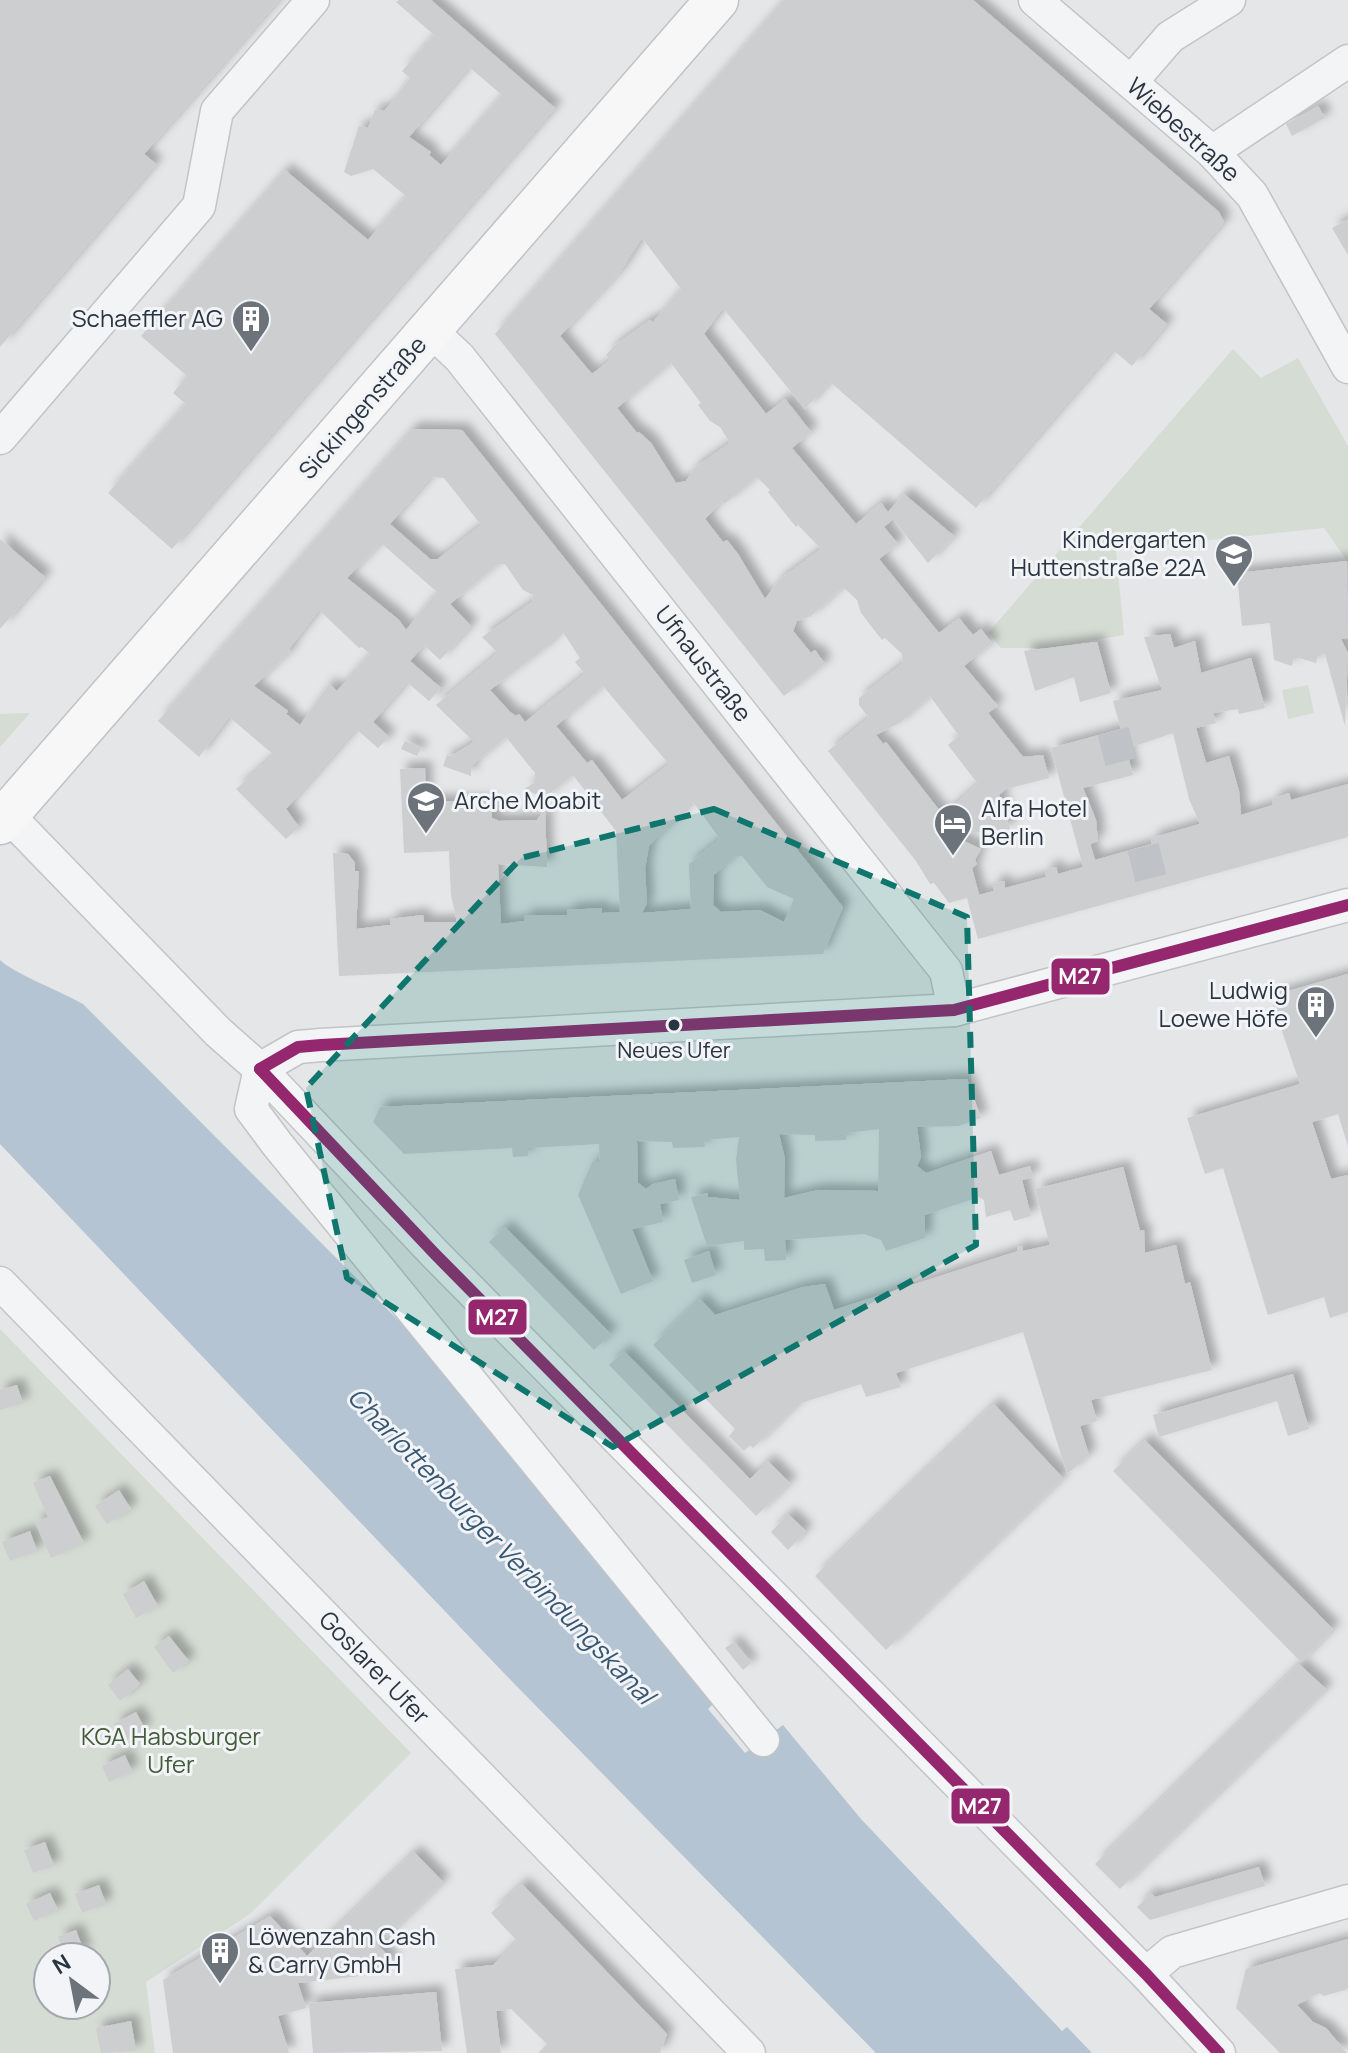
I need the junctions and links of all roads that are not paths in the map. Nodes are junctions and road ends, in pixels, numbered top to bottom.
1 (313, 0) edge
2 (717, 0) edge
3 (1035, 0) edge
4 (1229, 0) edge
5 (1348, 61) edge
6 (1131, 82) junction
7 (1212, 152) junction
8 (430, 330) junction
9 (1348, 367) edge
10 (0, 438) edge
11 (2, 815) edge
12 (1348, 905) edge
13 (954, 1010) junction
14 (260, 1069) junction
15 (0, 1283) edge
16 (763, 1740) dead end
17 (1348, 1901) edge
18 (1146, 1974) junction
19 (749, 2053) edge
20 (1219, 2053) edge

1 - 10 street
2 - 8 main road, Sickingenstraße
3 - 6 street, Wiebestraße
4 - 6 street
5 - 7 street
6 - 7 street, Wiebestraße
7 - 9 street, Wiebestraße
8 - 11 main road, Sickingenstraße
8 - 13 street, Ufnaustraße
11 - 14 street
12 - 13 street
13 - 14 street
14 - 16 street
14 - 18 street
15 - 19 street, Goslarer Ufer
17 - 18 street
18 - 20 street

